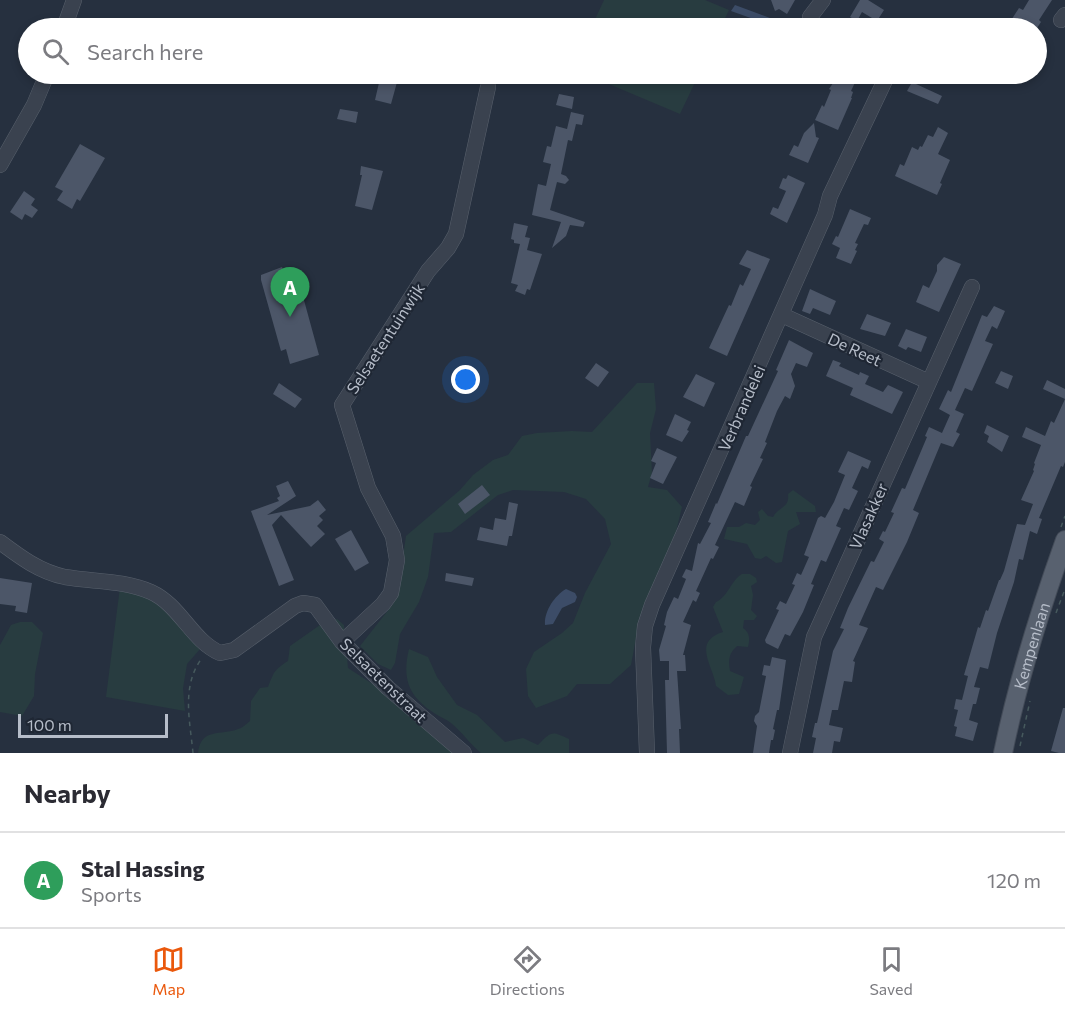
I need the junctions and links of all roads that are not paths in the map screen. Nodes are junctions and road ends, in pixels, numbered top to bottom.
1 (74, 0) edge
2 (823, 0) edge
3 (810, 17) dead end
4 (68, 18) edge
5 (43, 84) edge
6 (883, 84) edge
7 (488, 87) dead end
8 (0, 165) edge
9 (972, 287) dead end
10 (782, 315) junction
11 (928, 382) junction
12 (1065, 540) edge
13 (0, 542) edge
14 (342, 642) junction
15 (464, 753) edge
16 (647, 753) edge
17 (790, 753) edge
18 (1003, 753) edge

1 - 4 street
2 - 3 street
5 - 8 street
6 - 10 street, Verbrandelei
7 - 14 street, Selsaetentuinwijk
9 - 11 street, Vlasakker
10 - 11 street, De Reet
10 - 16 street, Verbrandelei
11 - 17 street, Vlasakker
12 - 18 main road, Kempenlaan
13 - 14 street, Selsaetenstraat
14 - 15 street, Selsaetenstraat

